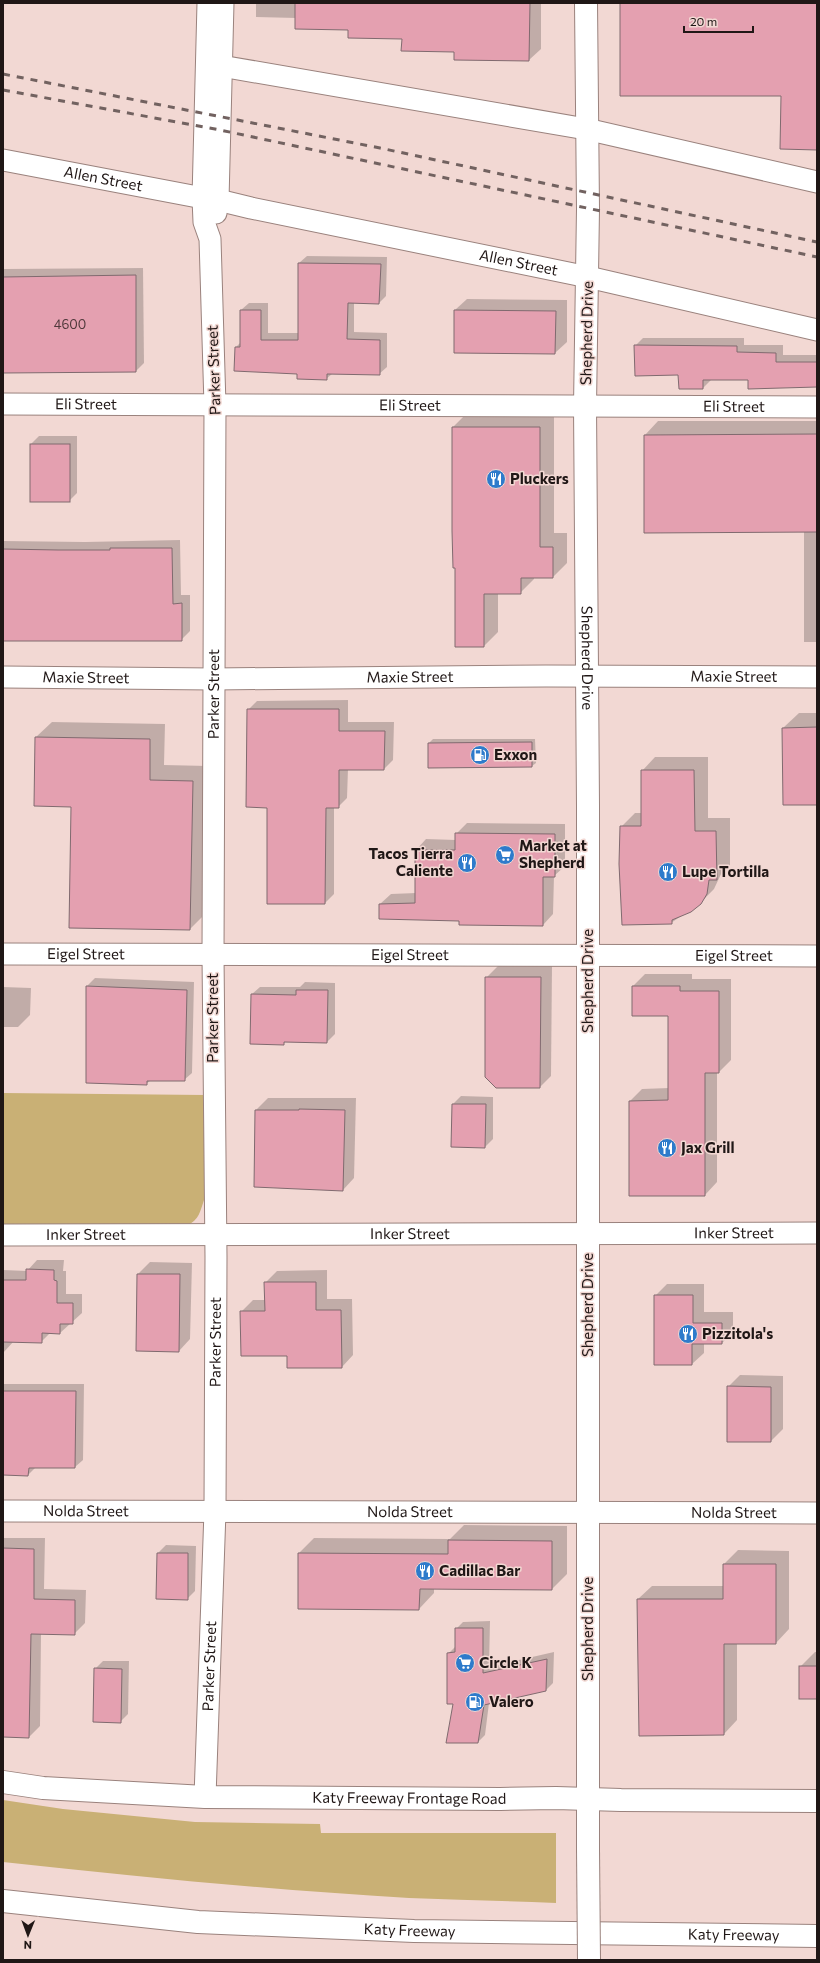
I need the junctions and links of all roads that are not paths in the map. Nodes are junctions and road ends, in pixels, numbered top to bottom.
1 (208, 3) edge
2 (223, 3) edge
3 (586, 3) edge
4 (221, 66) junction
5 (586, 129) junction
6 (3, 160) edge
7 (817, 182) edge
8 (211, 199) junction
9 (588, 277) junction
10 (817, 330) edge
11 (3, 404) edge
12 (215, 405) junction
13 (585, 406) junction
14 (817, 407) edge
15 (587, 676) junction
16 (3, 677) edge
17 (817, 677) edge
18 (213, 679) junction
19 (3, 954) edge
20 (213, 955) junction
21 (588, 955) junction
22 (817, 956) edge
23 (588, 1232) junction
24 (817, 1233) edge
25 (3, 1234) edge
26 (215, 1234) junction
27 (3, 1511) edge
28 (215, 1511) junction
29 (588, 1513) junction
30 (817, 1513) edge
31 (3, 1782) edge
32 (205, 1797) junction
33 (588, 1800) junction
34 (817, 1801) edge
35 (3, 1901) edge
36 (817, 1936) edge
37 (589, 1960) edge

1 - 8 street, Parker Street
2 - 4 street, Parker Street
3 - 5 main road, Shepherd Drive
4 - 5 street
4 - 8 street, Parker Street
5 - 7 street
5 - 9 main road, Shepherd Drive
6 - 8 street, Allen Street
8 - 9 street, Allen Street
8 - 12 street, Parker Street
9 - 10 street, Allen Street
9 - 13 main road, Shepherd Drive
11 - 12 street, Eli Street
12 - 13 street, Eli Street
12 - 18 street, Parker Street
13 - 14 street, Eli Street
13 - 15 main road, Shepherd Drive
15 - 17 street, Maxie Street
15 - 18 street, Maxie Street
15 - 21 main road, Shepherd Drive
16 - 18 street, Maxie Street
18 - 20 street, Parker Street
19 - 20 street, Eigel Street
20 - 21 street, Eigel Street
20 - 26 street, Parker Street
21 - 22 street, Eigel Street
21 - 23 main road, Shepherd Drive
23 - 24 street, Inker Street
23 - 26 street, Inker Street
23 - 29 main road, Shepherd Drive
25 - 26 street, Inker Street
26 - 28 street, Parker Street
27 - 28 street, Nolda Street
28 - 29 street, Nolda Street
28 - 32 street, Parker Street
29 - 30 street, Nolda Street
29 - 33 main road, Shepherd Drive
31 - 32 main road, Katy Freeway Frontage Road
32 - 33 main road, Katy Freeway Frontage Road
33 - 34 main road, Katy Freeway Frontage Road
33 - 37 main road, Shepherd Drive, bridge
35 - 36 main road, Katy Freeway

